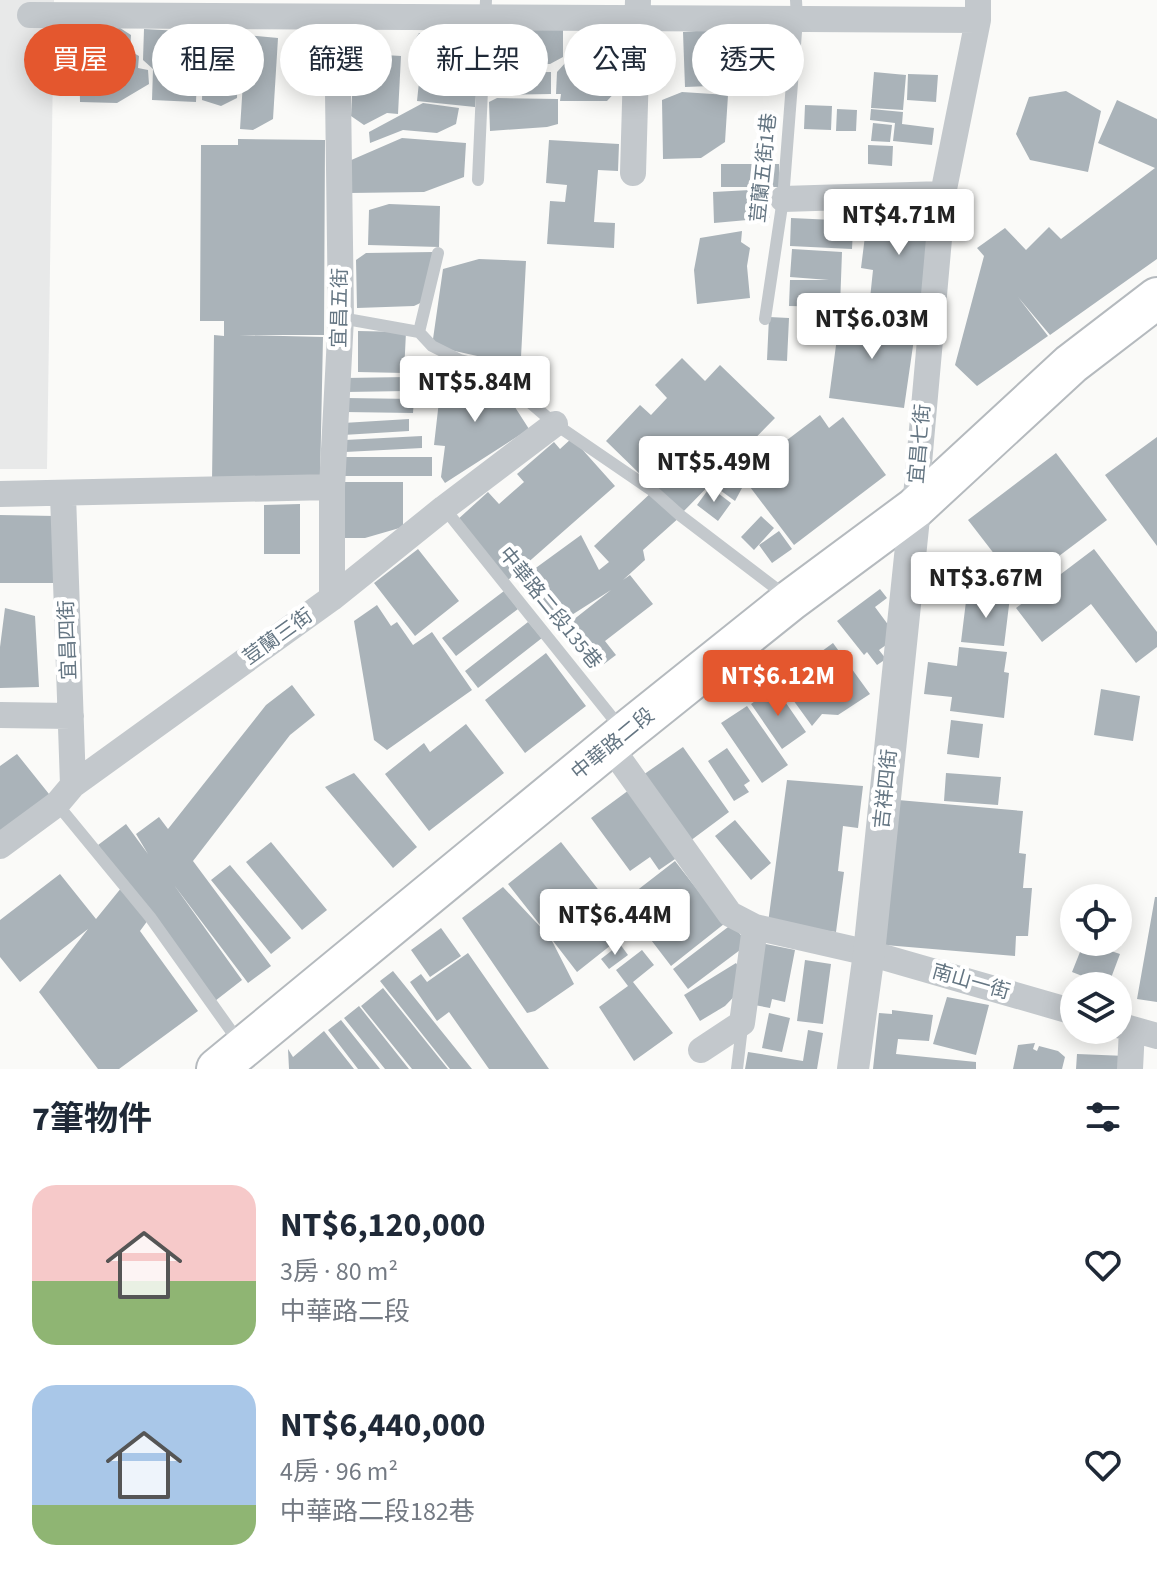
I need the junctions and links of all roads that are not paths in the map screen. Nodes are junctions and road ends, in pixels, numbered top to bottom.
1 (287, 9) edge
2 (486, 9) edge
3 (637, 10) edge
4 (797, 10) edge
5 (978, 10) edge
6 (30, 15) dead end
7 (337, 18) junction
8 (633, 173) dead end
9 (478, 180) dead end
10 (943, 194) junction
11 (783, 199) junction
12 (438, 253) dead end
13 (1157, 298) edge
14 (341, 318) junction
15 (765, 319) dead end
16 (419, 332) junction
17 (555, 424) junction
18 (332, 487) junction
19 (0, 494) edge
20 (63, 495) junction
21 (444, 508) junction
22 (915, 508) junction
23 (332, 598) junction
24 (791, 600) junction
25 (0, 715) edge
26 (71, 716) junction
27 (617, 740) junction
28 (65, 794) junction
29 (0, 846) edge
30 (755, 927) junction
31 (869, 953) junction
32 (1060, 1008) edge
33 (742, 1023) junction
34 (1136, 1030) edge
35 (701, 1050) dead end
36 (240, 1062) edge
37 (737, 1069) edge
38 (853, 1069) edge
39 (1130, 1069) edge

1 - 6 street
1 - 7 street
2 - 3 street
2 - 7 street
2 - 9 lane
3 - 4 street
3 - 8 street
4 - 5 street
4 - 11 lane, 荳蘭五街1巷
5 - 10 street, 宜昌七街
7 - 14 street, 宜昌五街
10 - 11 street
10 - 22 street, 宜昌七街
11 - 15 lane, 荳蘭五街1巷
12 - 16 lane
13 - 22 main road, 中華路二段
14 - 16 lane
14 - 18 street, 宜昌五街
16 - 17 lane
17 - 21 street, 荳蘭三街
17 - 24 lane
18 - 20 street
18 - 23 street, 宜昌五街
19 - 20 street
20 - 26 street, 宜昌四街
21 - 23 street, 荳蘭三街
21 - 27 lane, 中華路二段135巷
22 - 24 main road, 中華路二段
22 - 31 street, 吉祥四街
23 - 28 street, 荳蘭三街
24 - 27 main road, 中華路二段
25 - 26 street
26 - 28 street, 宜昌四街
27 - 30 street
27 - 36 main road, 中華路二段
28 - 29 street, 荳蘭三街
28 - 36 lane
30 - 31 street, 南山一街
30 - 33 street
31 - 32 street, 南山一街
31 - 38 street, 吉祥四街
33 - 35 street
33 - 37 lane
34 - 39 street

